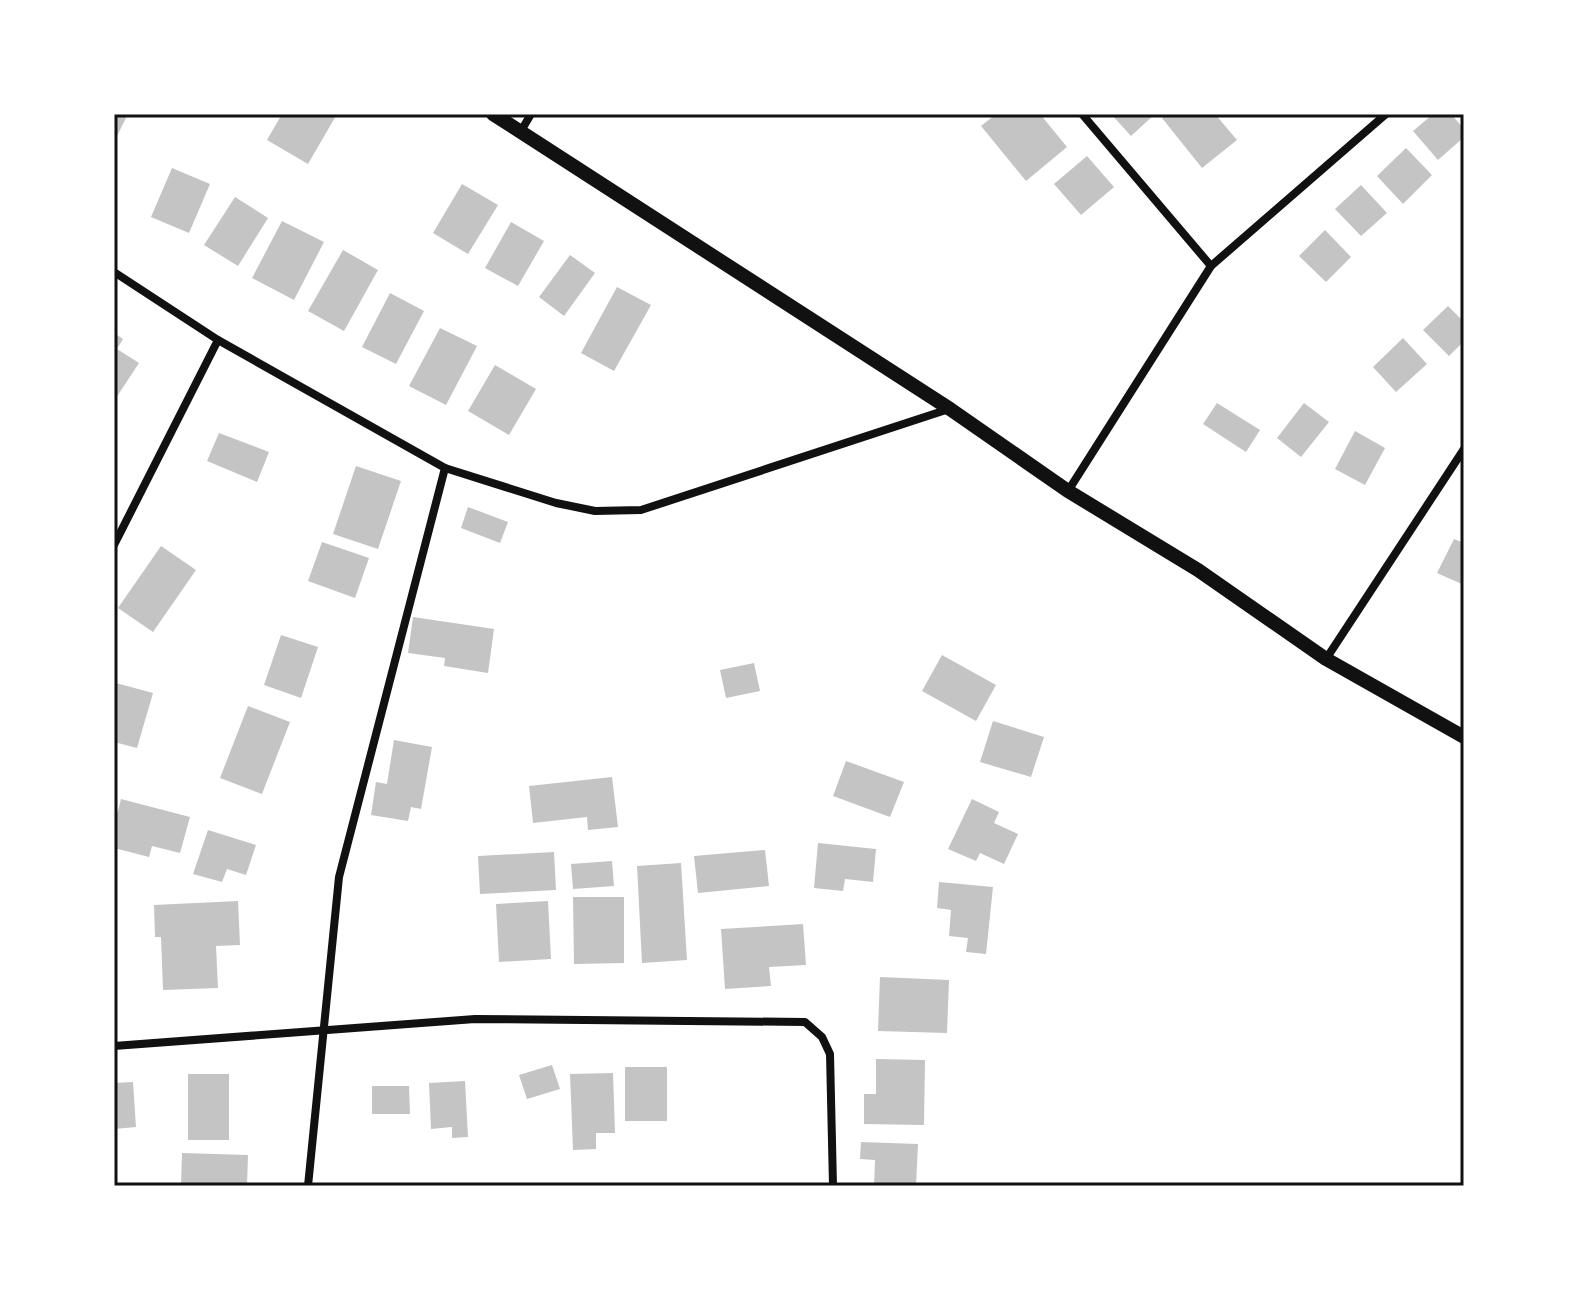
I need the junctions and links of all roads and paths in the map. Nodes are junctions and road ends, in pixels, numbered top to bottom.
1 (493, 114) edge
2 (531, 114) edge
3 (1082, 114) edge
4 (1386, 114) edge
5 (521, 131) junction
6 (1211, 266) junction
7 (114, 272) edge
8 (218, 340) junction
9 (950, 409) junction
10 (1464, 449) edge
11 (445, 468) junction
12 (1068, 491) junction
13 (115, 542) edge
14 (1326, 659) junction
15 (1464, 737) edge
16 (325, 1032) junction
17 (114, 1046) edge
18 (308, 1186) edge
19 (833, 1186) edge

1 - 5 street
2 - 5 street
3 - 6 street
4 - 6 street
5 - 9 street
6 - 12 street
7 - 8 street
8 - 11 street
8 - 13 street
9 - 11 street
9 - 12 street
10 - 14 street
11 - 16 street
12 - 14 street
14 - 15 street
16 - 17 street
16 - 18 street
16 - 19 street

